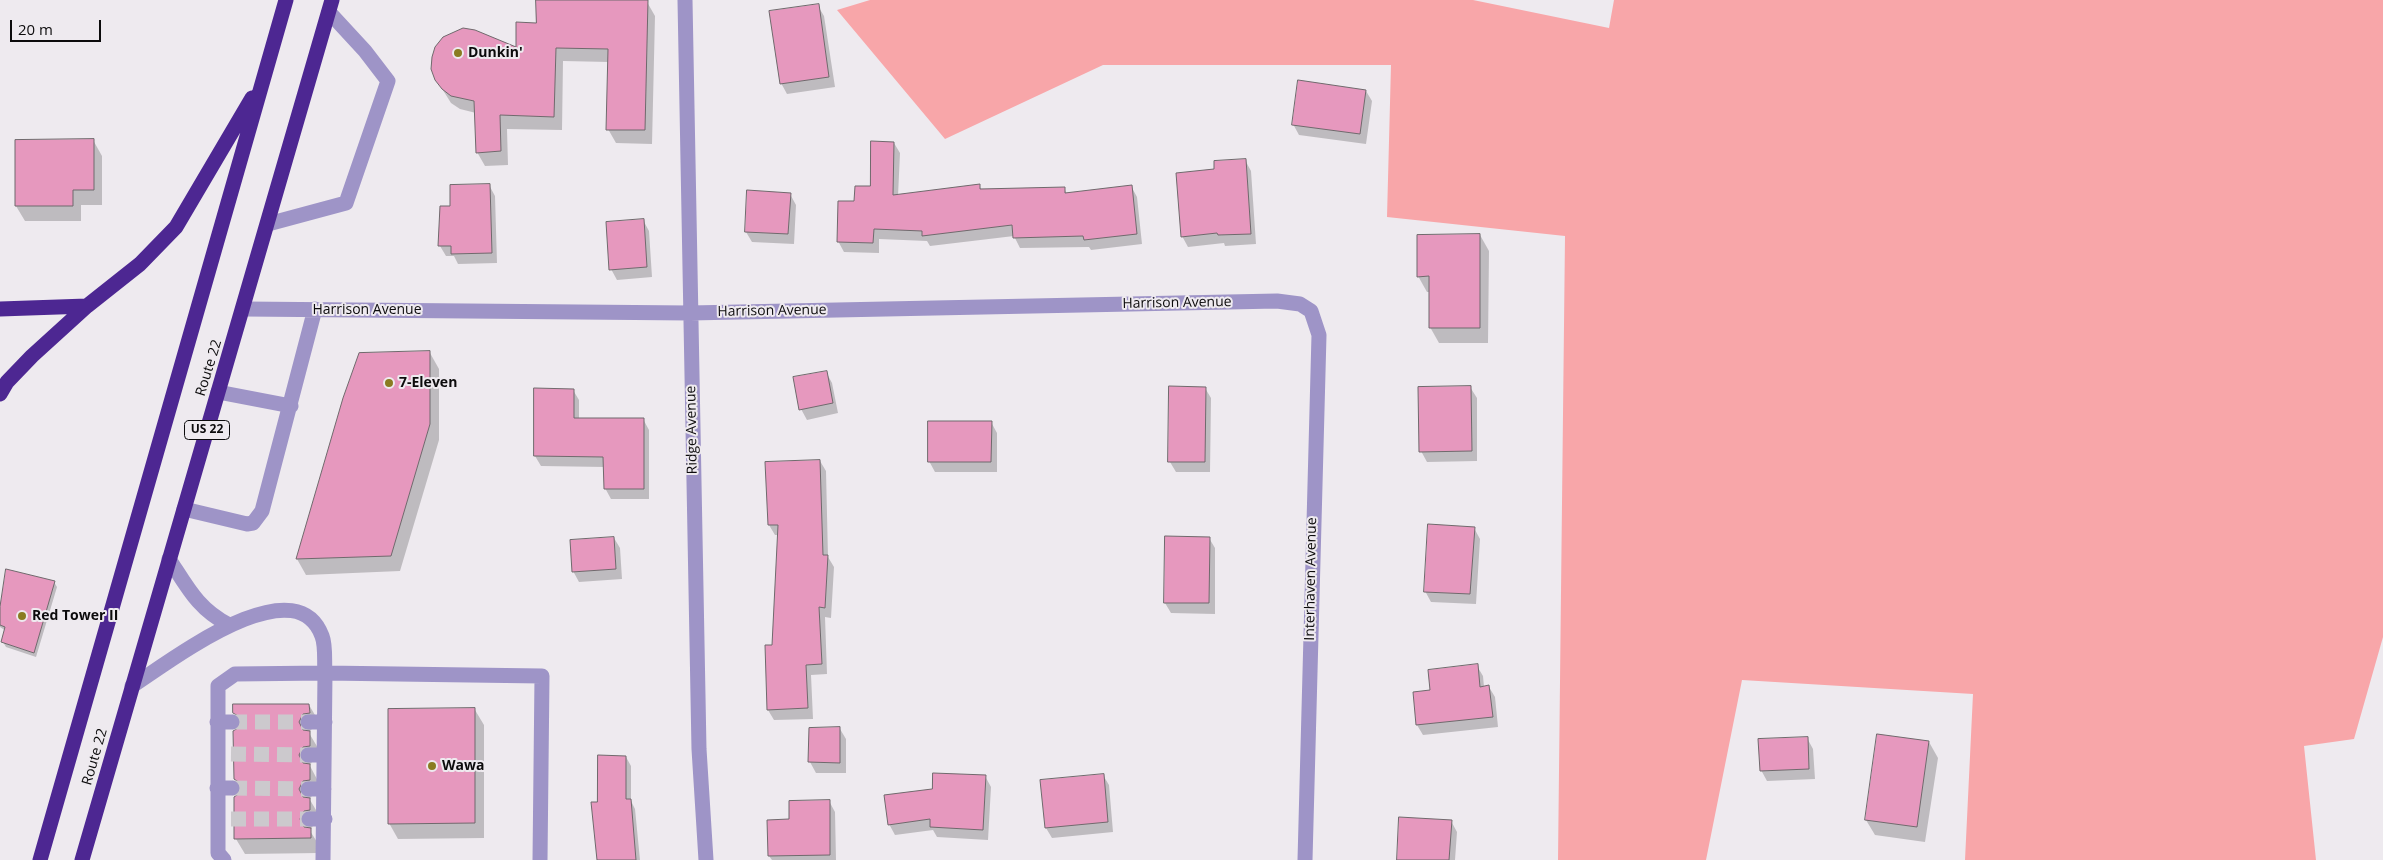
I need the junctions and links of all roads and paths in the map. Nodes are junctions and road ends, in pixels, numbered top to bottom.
1 (286, 0) edge
2 (685, 0) edge
3 (330, 6) edge
4 (263, 78) junction
5 (268, 224) junction
6 (1300, 304) joint
7 (87, 306) junction
8 (0, 308) edge
9 (244, 309) junction
10 (315, 309) junction
11 (690, 312) junction
12 (218, 392) junction
13 (0, 394) edge
14 (291, 406) junction
15 (184, 509) junction
16 (169, 559) junction
17 (229, 625) junction
18 (325, 673) junction
19 (132, 686) junction
20 (308, 722) tunnel mouth
21 (325, 722) junction
22 (308, 755) tunnel mouth
23 (324, 755) junction
24 (324, 788) junction
25 (308, 789) tunnel mouth
26 (309, 819) tunnel mouth
27 (324, 820) junction
28 (40, 860) edge
29 (82, 860) edge
30 (224, 860) edge
31 (323, 860) edge
32 (540, 860) edge
33 (706, 860) edge
34 (1305, 860) edge

1 - 4 highway, US 22
2 - 11 street, Ridge Avenue
3 - 5 highway, Route 22 / US 22
3 - 5 street
4 - 7 highway
4 - 28 highway, US 22
5 - 9 highway, Route 22 / US 22
6 - 11 street, Harrison Avenue
6 - 34 street, Interhaven Avenue
7 - 8 highway
7 - 13 highway
9 - 10 street, Harrison Avenue
9 - 12 highway, Route 22 / US 22
10 - 11 street, Harrison Avenue
10 - 14 street
11 - 33 street, Ridge Avenue
12 - 14 street
12 - 15 highway, Route 22 / US 22
14 - 15 street
15 - 16 highway, Route 22 / US 22
16 - 17 street
16 - 19 highway, Route 22 / US 22
17 - 18 street
17 - 19 street
18 - 21 street
18 - 30 street
18 - 32 street
19 - 29 highway, Route 22 / US 22
20 - 21 street
21 - 23 street
22 - 23 street
23 - 24 street
24 - 25 street
24 - 27 street
26 - 27 street
27 - 31 street

